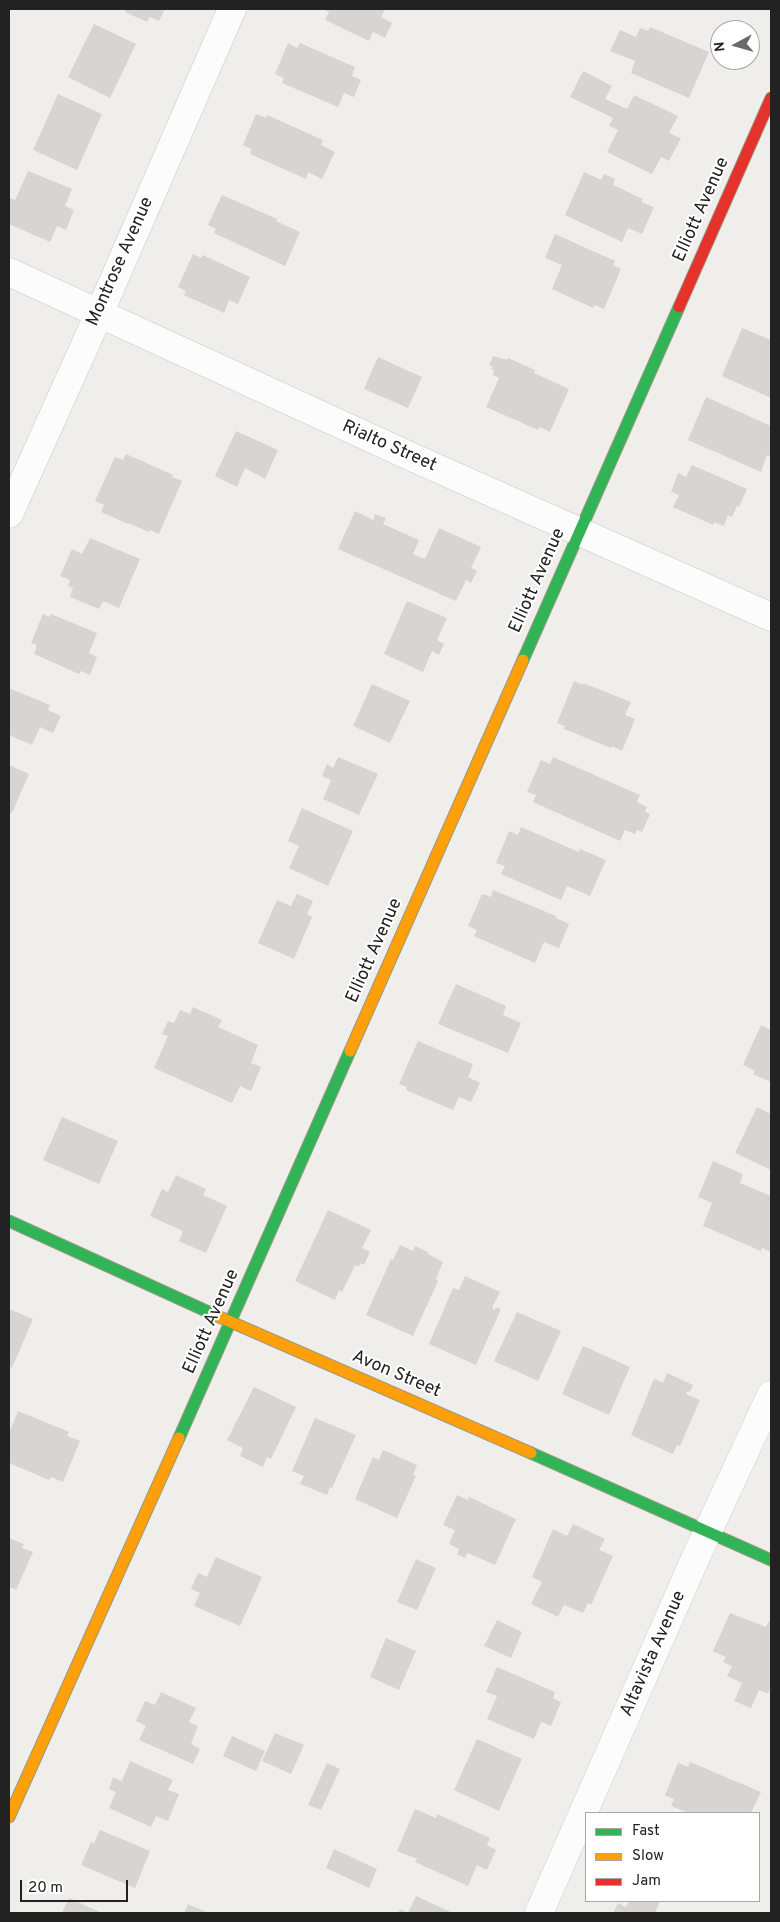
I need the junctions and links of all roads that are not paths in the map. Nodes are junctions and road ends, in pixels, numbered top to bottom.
1 (232, 9) edge
2 (771, 98) edge
3 (9, 272) edge
4 (99, 314) junction
5 (9, 514) edge
6 (579, 532) junction
7 (771, 617) edge
8 (9, 1221) edge
9 (231, 1322) junction
10 (771, 1395) edge
11 (708, 1532) junction
12 (771, 1560) edge
13 (9, 1817) edge
14 (539, 1913) edge

1 - 4 street, Montrose Avenue
2 - 6 street, Elliott Avenue
3 - 4 street, Rialto Street
4 - 5 street, Montrose Avenue
4 - 6 street, Rialto Street
6 - 7 street, Rialto Street
6 - 9 street, Elliott Avenue
8 - 9 street, Avon Street
9 - 11 street, Avon Street
9 - 13 street, Elliott Avenue
10 - 11 street, Altavista Avenue
11 - 12 street, Avon Street
11 - 14 street, Altavista Avenue

